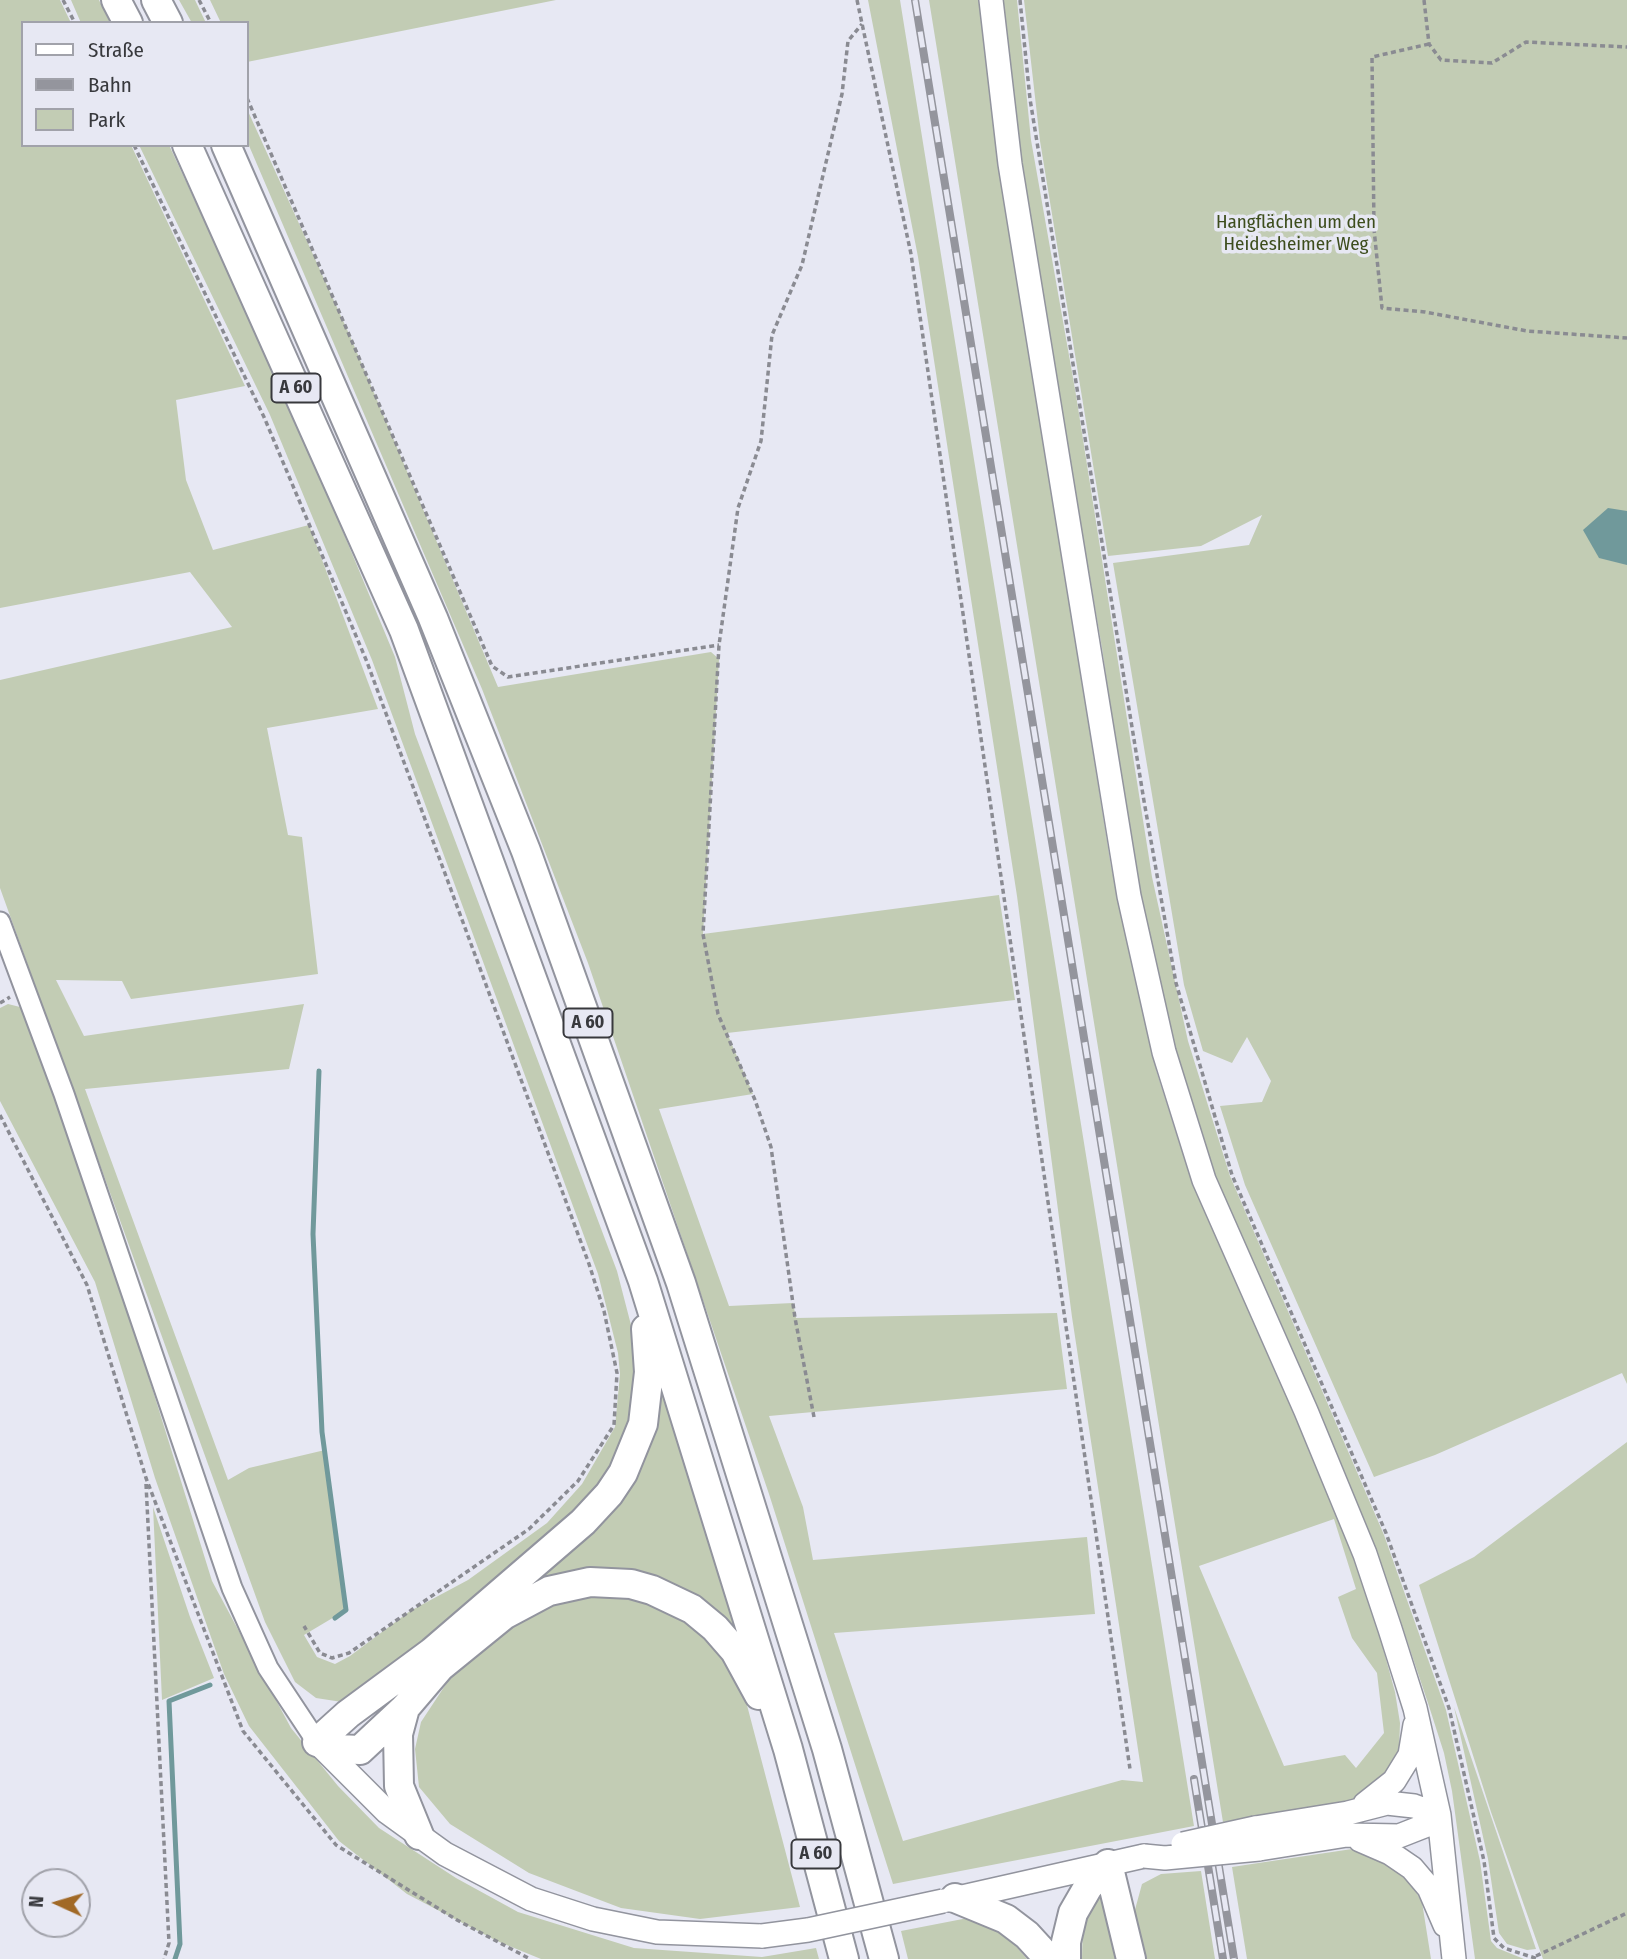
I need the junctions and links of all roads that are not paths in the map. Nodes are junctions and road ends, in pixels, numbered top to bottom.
1 (116, 0) edge
2 (156, 0) edge
3 (991, 0) edge
4 (127, 21) edge
5 (167, 21) edge
6 (188, 147) edge
7 (227, 147) edge
8 (0, 922) edge
9 (643, 1281) junction
10 (405, 1708) junction
11 (1415, 1708) junction
12 (317, 1742) junction
13 (788, 1749) junction
14 (1440, 1815) junction
15 (1348, 1824) junction
16 (419, 1835) junction
17 (1108, 1864) junction
18 (949, 1900) junction
19 (844, 1959) edge
20 (884, 1959) edge
21 (1049, 1959) edge
22 (1066, 1959) edge
23 (1131, 1959) edge
24 (1454, 1959) edge

1 - 4 highway
2 - 5 highway
3 - 11 main road
6 - 9 highway, A 60
7 - 20 highway, A 60
8 - 12 street
9 - 12 highway
9 - 13 highway, A 60
10 - 12 highway
10 - 13 highway
10 - 16 highway
11 - 14 main road
11 - 15 main road
12 - 16 main road
13 - 19 highway, A 60
14 - 15 main road
14 - 15 main road
14 - 24 main road
15 - 17 main road, bridge
15 - 24 main road
16 - 18 main road, bridge
17 - 18 main road
17 - 22 highway
17 - 23 highway
18 - 21 highway

